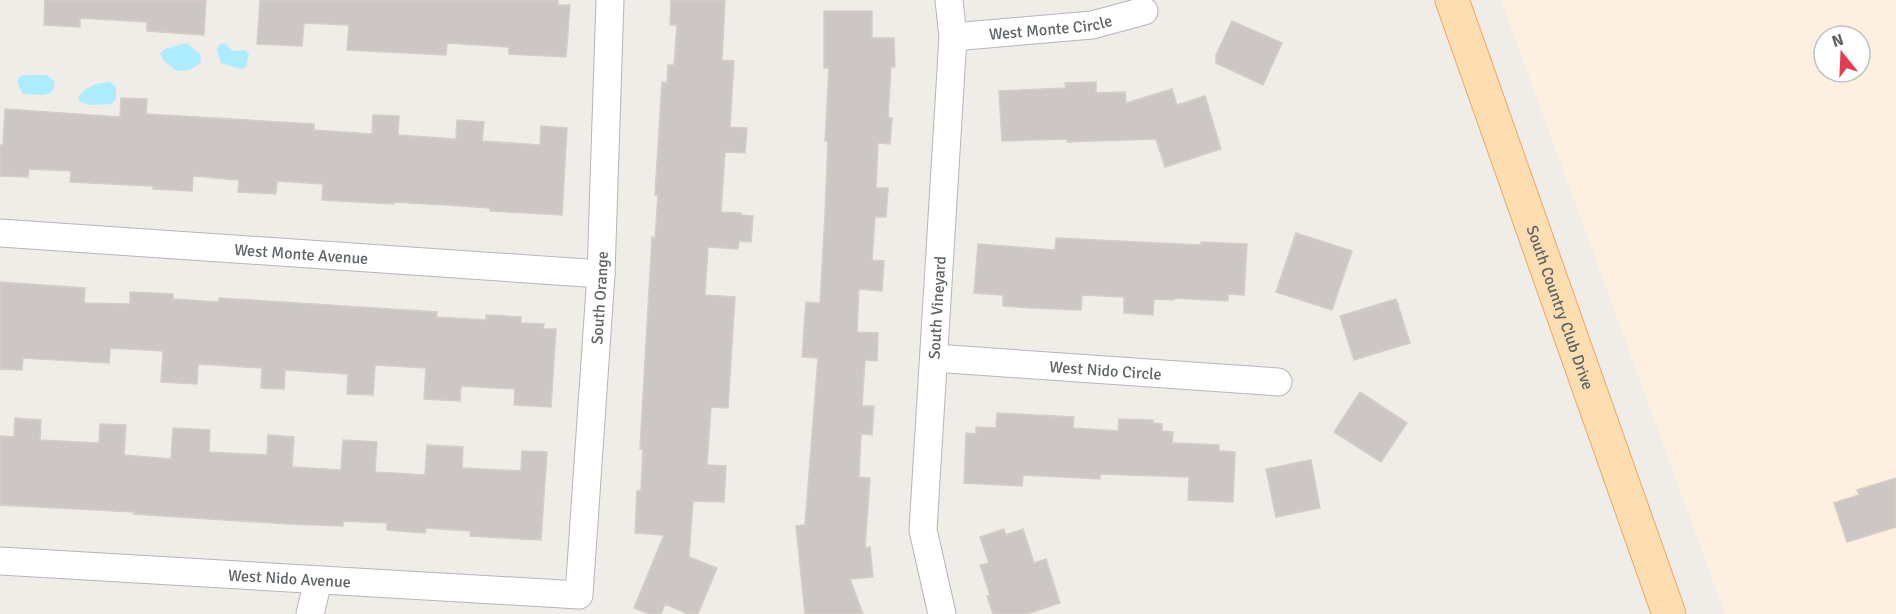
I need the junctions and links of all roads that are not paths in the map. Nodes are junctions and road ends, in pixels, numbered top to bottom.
1 (610, 0) edge
2 (949, 0) edge
3 (1452, 0) edge
4 (1144, 11) dead end
5 (953, 37) junction
6 (0, 233) edge
7 (601, 274) junction
8 (934, 358) junction
9 (1278, 382) dead end
10 (0, 561) edge
11 (318, 581) junction
12 (579, 596) joint
13 (310, 614) edge
14 (942, 614) edge
15 (1669, 614) edge

1 - 7 street, South Orange
2 - 5 street, South Vineyard
3 - 15 main road, South Country Club Drive
4 - 5 street, West Monte Circle
5 - 8 street, South Vineyard
6 - 7 street, West Monte Avenue
7 - 12 street, South Orange
8 - 9 street, West Nido Circle
8 - 14 street, South Vineyard
10 - 11 street, West Nido Avenue
11 - 12 street, West Nido Avenue
11 - 13 street

